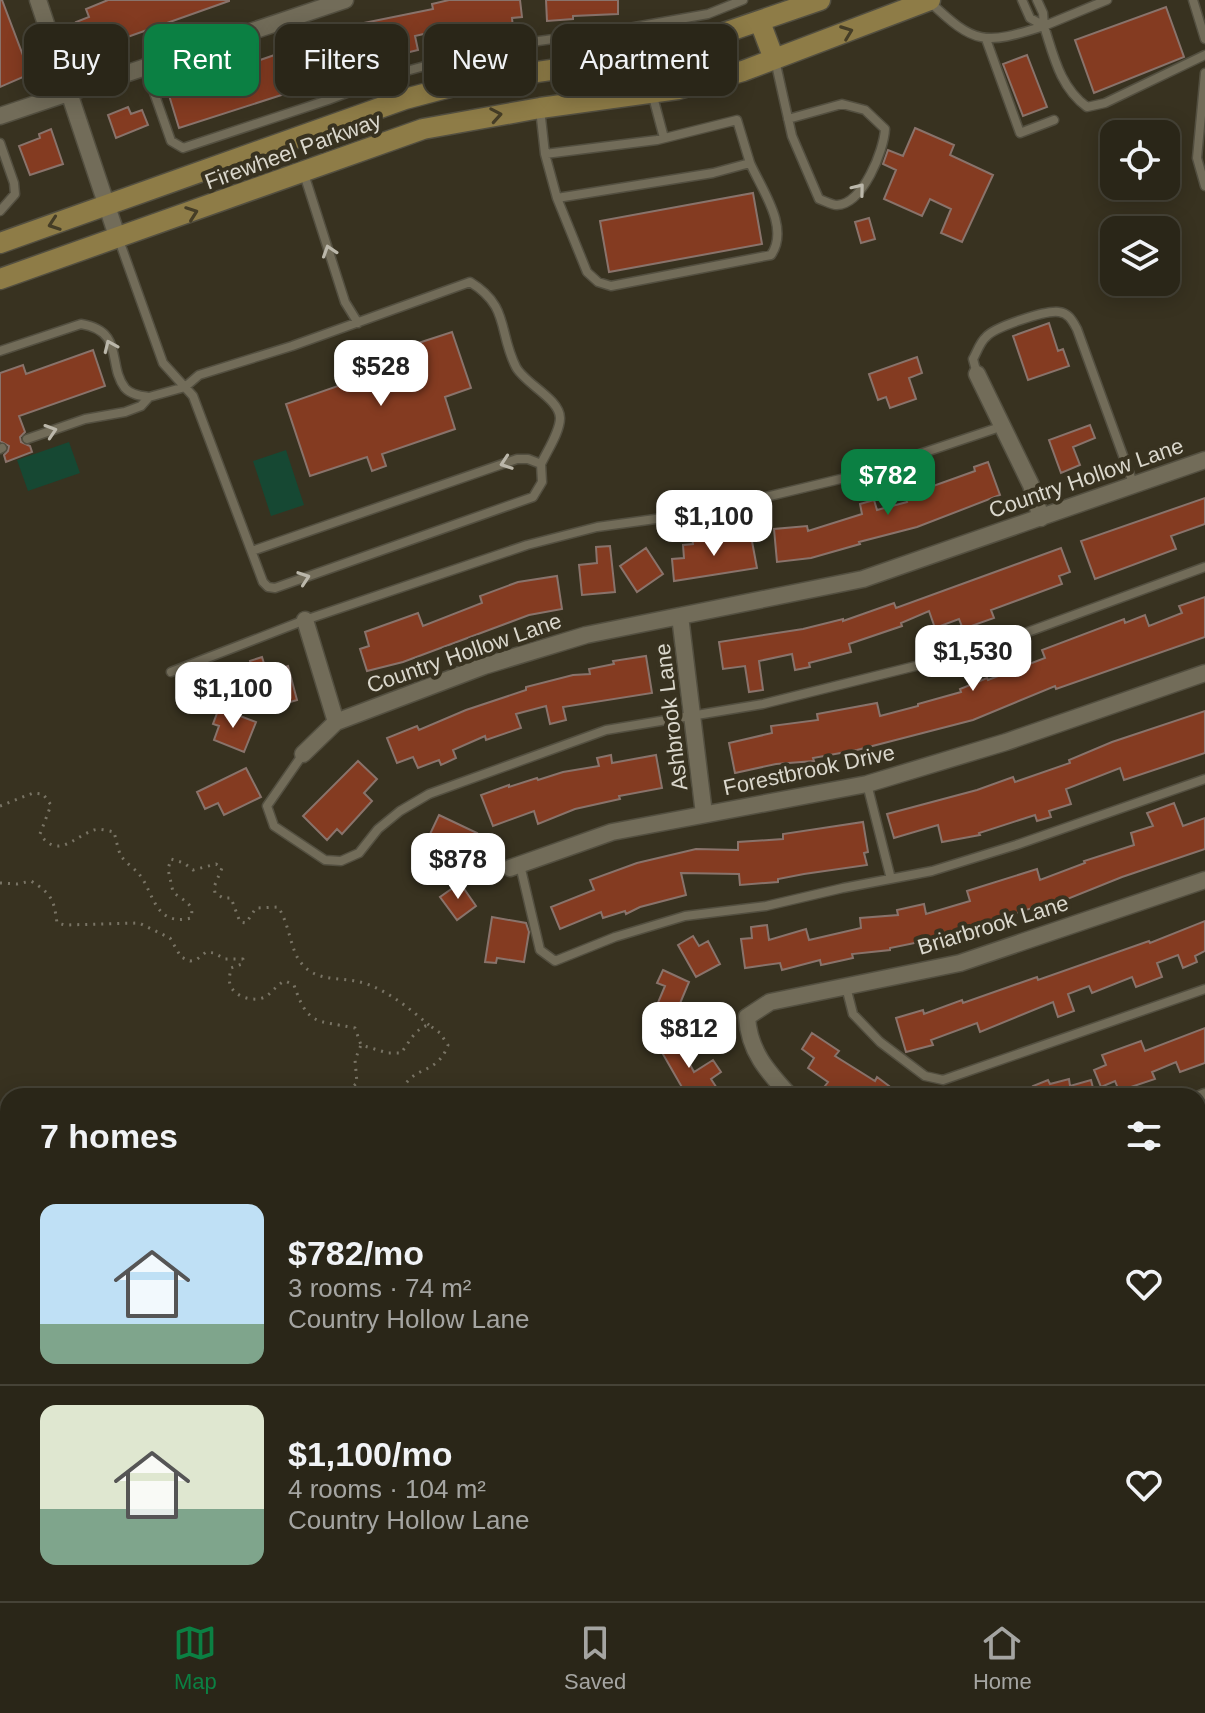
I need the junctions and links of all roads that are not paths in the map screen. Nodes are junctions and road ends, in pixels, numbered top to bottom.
1 (38, 0) edge
2 (345, 0) edge
3 (743, 0) edge
4 (820, 0) edge
5 (929, 0) edge
6 (1022, 0) edge
7 (1037, 0) edge
8 (1107, 0) edge
9 (1193, 0) edge
10 (760, 22) junction
11 (46, 24) edge
12 (1044, 26) junction
13 (259, 29) edge
14 (986, 39) junction
15 (1205, 39) edge
16 (1205, 55) edge
17 (774, 59) junction
18 (737, 71) edge
19 (541, 72) junction
20 (1205, 73) edge
21 (58, 96) edge
22 (71, 96) edge
23 (155, 96) edge
24 (630, 96) edge
25 (653, 96) edge
26 (540, 108) junction
27 (0, 116) edge
28 (788, 119) junction
29 (1054, 120) dead end
30 (664, 138) junction
31 (0, 143) edge
32 (545, 154) junction
33 (750, 163) junction
34 (304, 173) junction
35 (1205, 186) edge
36 (557, 198) junction
37 (109, 205) junction
38 (0, 211) edge
39 (118, 239) junction
40 (0, 243) edge
41 (0, 279) edge
42 (358, 323) junction
43 (0, 351) edge
44 (977, 374) joint
45 (185, 387) junction
46 (149, 397) junction
47 (1003, 426) junction
48 (27, 439) dead end
49 (1205, 460) edge
50 (541, 464) junction
51 (1133, 483) junction
52 (1041, 518) junction
53 (252, 551) junction
54 (1205, 567) edge
55 (680, 616) junction
56 (305, 620) junction
57 (171, 672) dead end
58 (1205, 673) edge
59 (692, 714) junction
60 (336, 722) junction
61 (303, 754) joint
62 (1205, 779) edge
63 (867, 784) junction
64 (704, 814) junction
65 (515, 866) joint
66 (891, 879) junction
67 (1205, 880) edge
68 (846, 987) junction
69 (1205, 989) edge
70 (784, 1088) edge

1 - 11 street
2 - 13 street
3 - 23 lane
4 - 10 main road, Firewheel Parkway
5 - 14 lane
17 -> 5 main road, Firewheel Parkway
6 - 12 lane
7 - 12 lane
8 - 12 lane
9 - 15 lane
10 - 17 main road
10 - 19 main road, Firewheel Parkway
12 - 14 lane
12 - 16 lane
14 - 29 lane
17 - 18 main road, Firewheel Parkway
17 - 28 lane
19 - 26 main road
19 - 37 main road, Firewheel Parkway
20 - 35 lane
21 - 27 street
22 - 37 street
24 - 26 main road, Firewheel Parkway
25 - 30 lane
26 - 32 lane
34 -> 26 main road, Firewheel Parkway
28 -> 28 lane
30 - 32 lane
30 - 33 lane
31 - 38 lane
32 - 36 lane
33 - 36 lane
33 - 36 lane
39 -> 34 main road, Firewheel Parkway
42 -> 34 lane
37 - 39 street
37 -> 40 main road, Firewheel Parkway
39 - 41 main road, Firewheel Parkway
39 - 45 lane
42 - 45 lane
42 - 50 lane
46 -> 43 lane
44 - 47 street
44 - 51 lane
45 - 46 lane
45 - 53 lane
48 -> 46 lane
47 - 52 street
47 - 56 lane
49 - 51 street, Country Hollow Lane
50 -> 53 lane
53 -> 50 lane
51 - 52 street, Country Hollow Lane
52 - 55 street, Country Hollow Lane
54 - 59 lane
55 - 59 street, Ashbrook Lane
55 - 60 street, Country Hollow Lane
56 - 57 lane
56 - 60 street
58 - 63 street, Forestbrook Drive
59 - 61 lane
59 - 64 street, Ashbrook Lane
60 - 61 street, Country Hollow Lane
62 - 66 lane
63 - 64 street, Forestbrook Drive
63 - 66 lane
64 - 65 street, Forestbrook Drive
65 - 66 lane
67 - 68 street, Briarbrook Lane
68 - 69 lane
68 - 70 street, Briarbrook Lane

